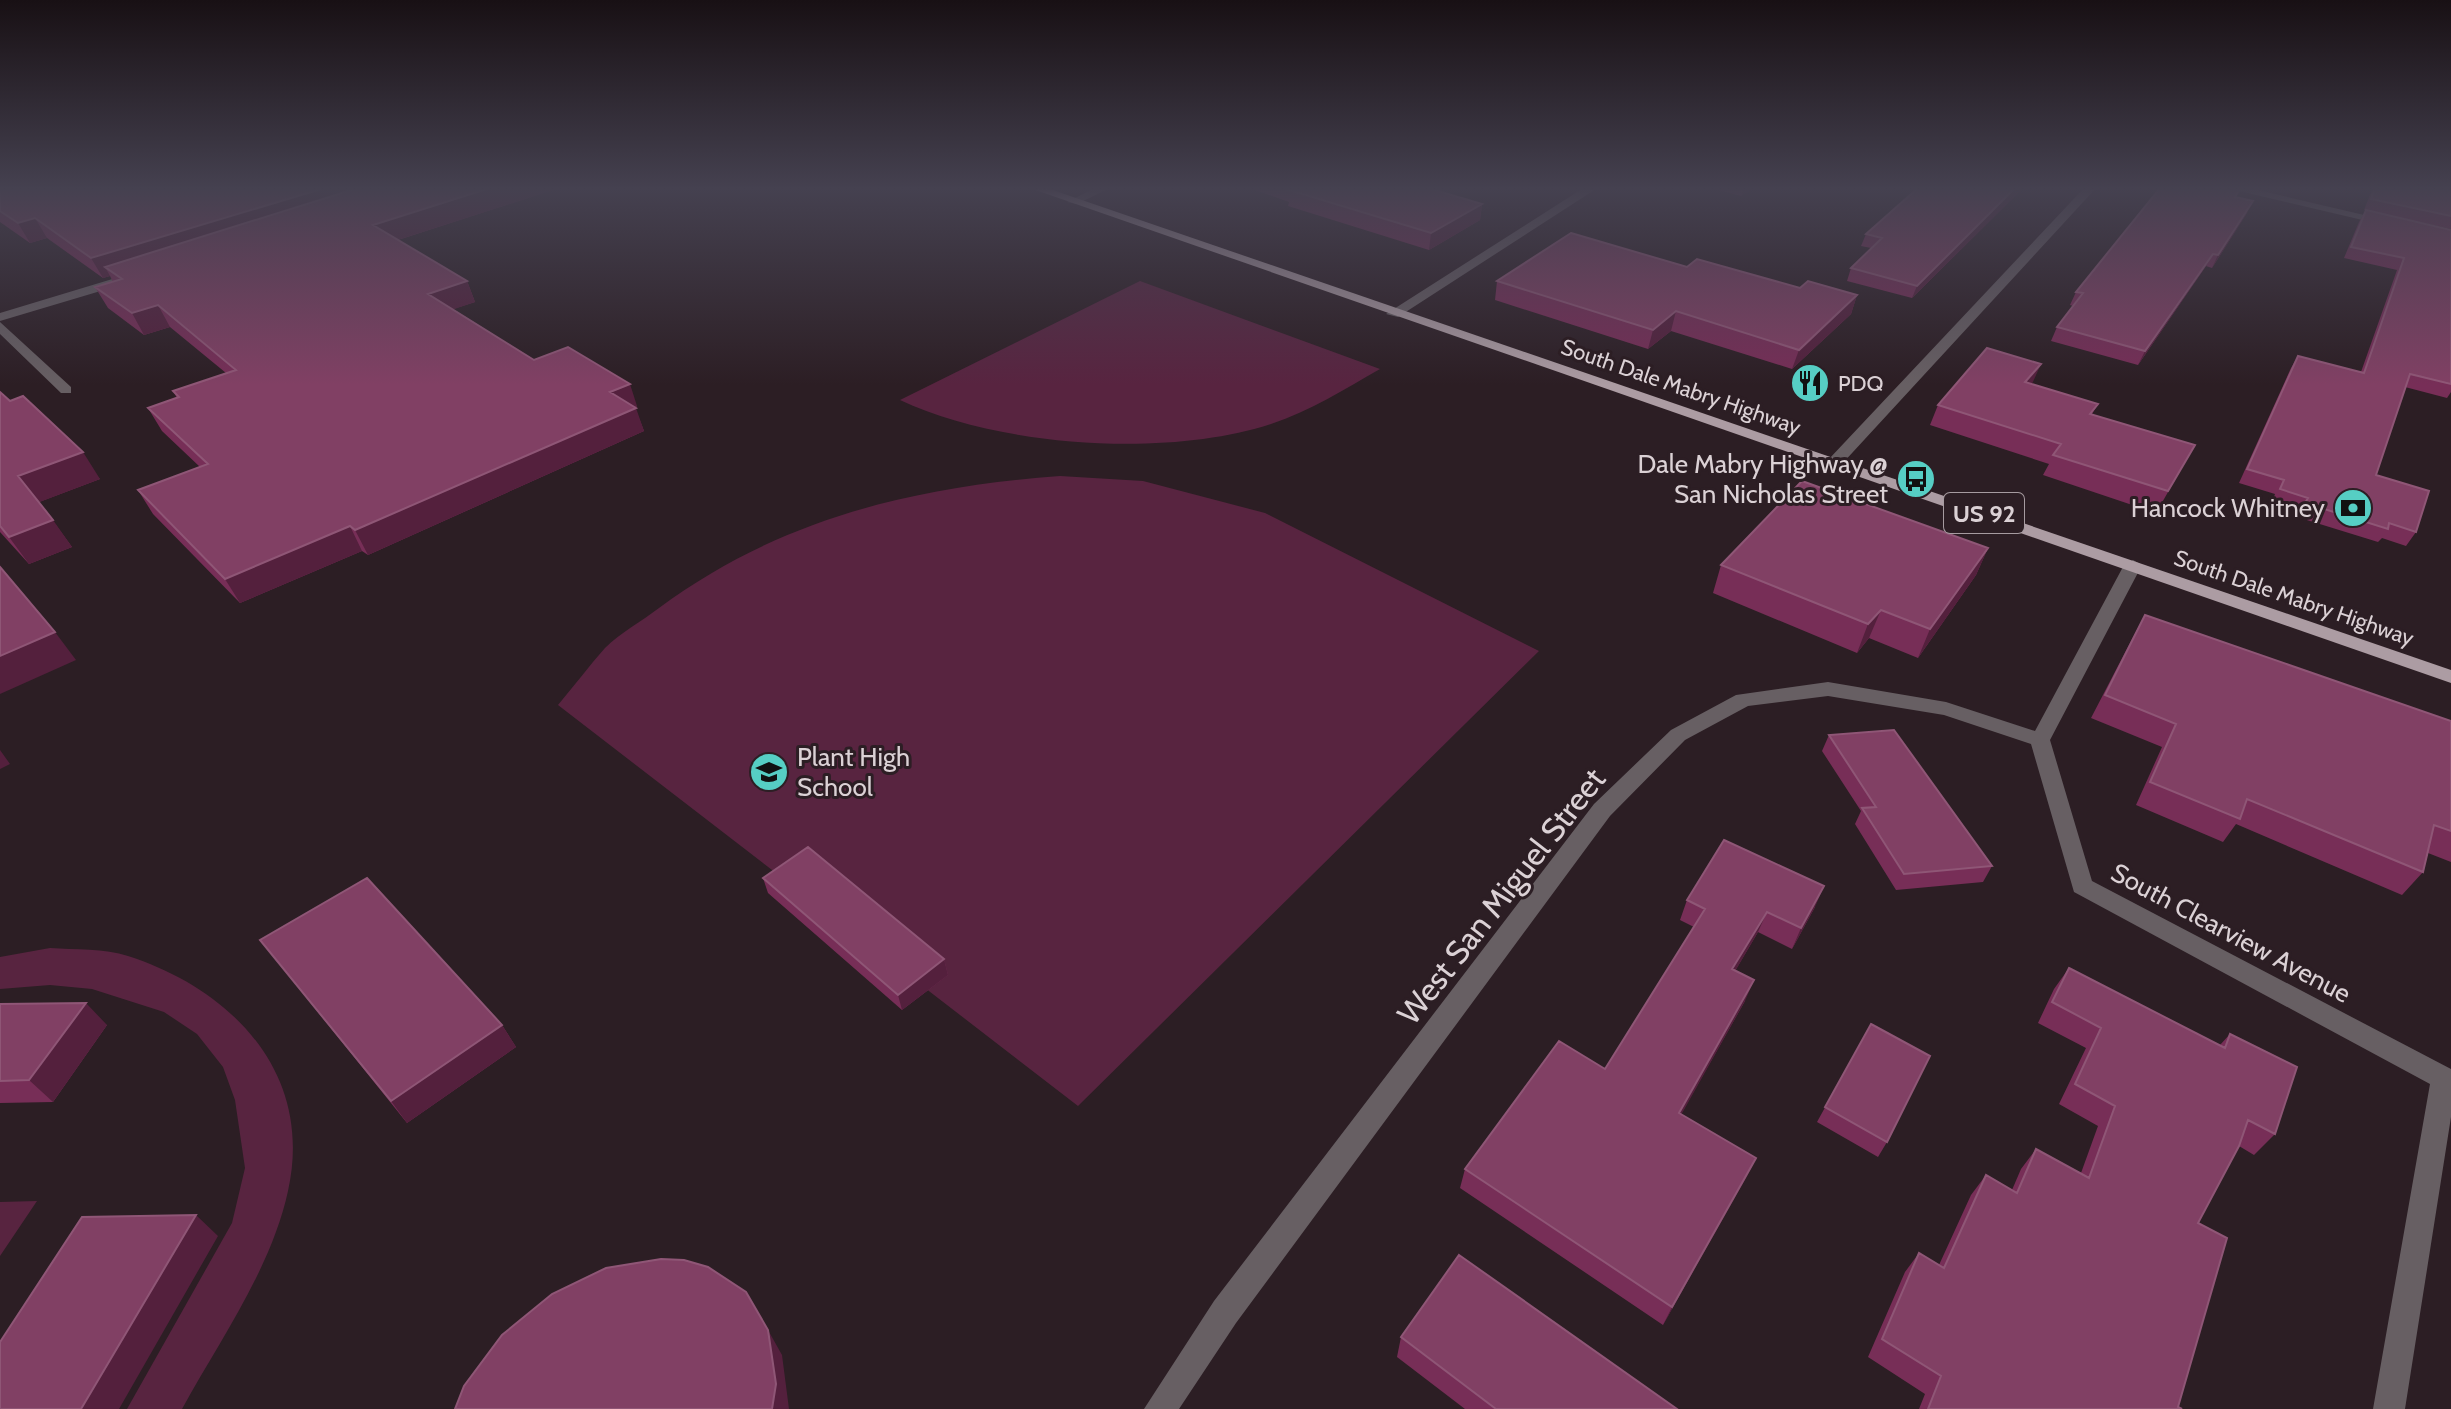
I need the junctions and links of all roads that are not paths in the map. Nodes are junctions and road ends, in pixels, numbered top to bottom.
1 (1218, 253) edge
2 (1490, 253) edge
3 (2031, 253) edge
4 (137, 275) edge
5 (1393, 314) junction
6 (0, 317) edge
7 (0, 326) edge
8 (66, 390) dead end
9 (1835, 462) junction
10 (2133, 565) junction
11 (2451, 677) edge
12 (2040, 740) junction
13 (2448, 1081) edge
14 (1168, 1406) edge
15 (2389, 1409) edge

1 - 5 main road, South Dale Mabry Highway / US 92
2 - 5 street
3 - 9 street
4 - 6 street
5 - 9 main road, South Dale Mabry Highway / US 92
7 - 8 street
9 - 10 main road, South Dale Mabry Highway / US 92
10 - 11 main road, South Dale Mabry Highway / US 92
10 - 12 street
12 - 13 street, South Clearview Avenue
12 - 14 street, West San Miguel Street
13 - 15 street

